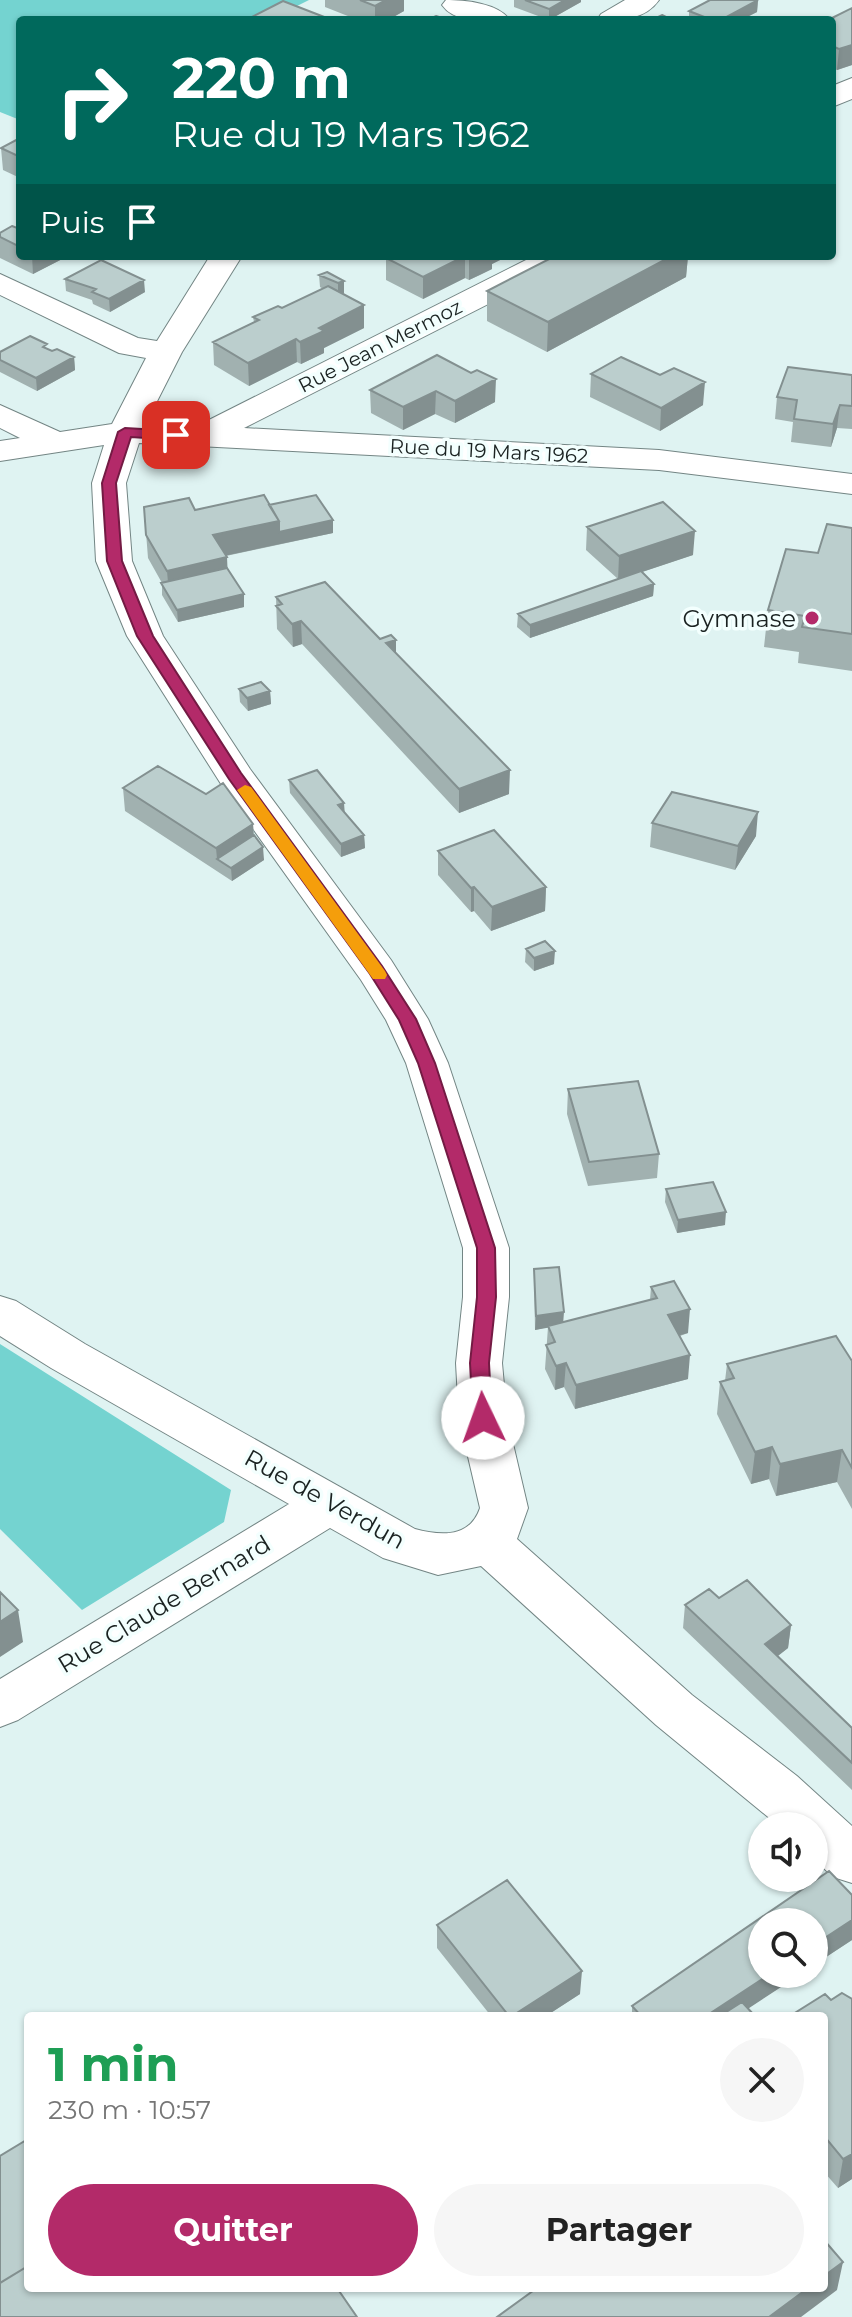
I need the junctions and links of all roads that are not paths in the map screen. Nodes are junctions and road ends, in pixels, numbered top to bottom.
1 (645, 0) edge
2 (456, 5) dead end
3 (485, 16) edge
4 (618, 16) edge
5 (224, 260) edge
6 (550, 260) edge
7 (0, 283) edge
8 (166, 352) junction
9 (0, 415) edge
10 (125, 432) junction
11 (202, 437) junction
12 (56, 443) junction
13 (0, 451) edge
14 (852, 484) edge
15 (0, 1313) edge
16 (329, 1504) junction
17 (486, 1541) junction
18 (0, 1705) edge
19 (852, 1860) edge

1 - 4 street
2 - 3 street
5 - 8 street
6 - 11 street, Rue Jean Mermoz
7 - 8 street
8 - 10 street
9 - 12 street
10 - 11 street, Rue du 19 Mars 1962
10 - 12 street, Rue du 19 Mars 1962
10 - 17 street
11 - 14 street, Rue du 19 Mars 1962
12 - 13 street, Rue du 19 Mars 1962
15 - 16 street, Rue de Verdun
16 - 17 street, Rue de Verdun
16 - 18 street, Rue Claude Bernard
17 - 19 street

